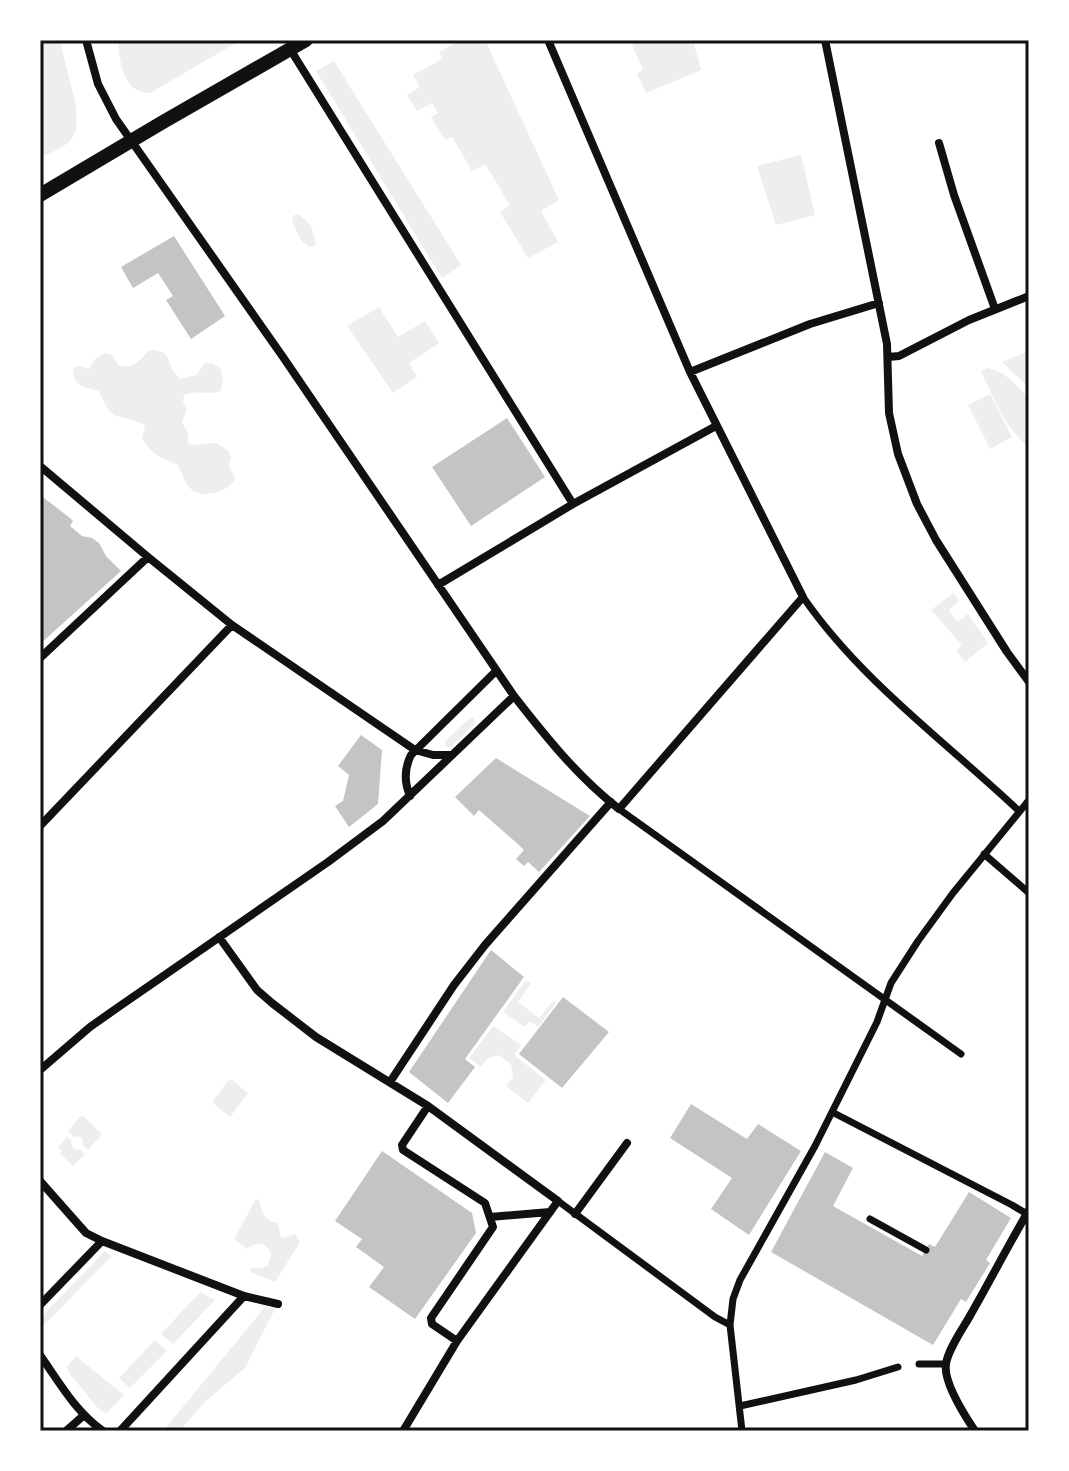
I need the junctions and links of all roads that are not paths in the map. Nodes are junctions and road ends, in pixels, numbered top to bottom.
1 (86, 40) edge
2 (306, 40) edge
3 (548, 40) edge
4 (825, 40) edge
5 (290, 49) junction
6 (131, 141) junction
7 (939, 143) dead end
8 (40, 195) edge
9 (1029, 296) edge
10 (879, 303) junction
11 (995, 309) junction
12 (888, 357) junction
13 (690, 372) junction
14 (716, 426) junction
15 (40, 466) edge
16 (573, 504) junction
17 (148, 557) junction
18 (438, 585) junction
19 (803, 597) junction
20 (232, 625) junction
21 (40, 658) edge
22 (496, 671) junction
23 (1029, 682) edge
24 (514, 696) junction
25 (415, 750) junction
26 (453, 754) junction
27 (410, 796) junction
28 (1029, 800) edge
29 (611, 802) junction
30 (619, 809) junction
31 (1019, 811) junction
32 (40, 826) edge
33 (984, 854) junction
34 (1029, 893) edge
35 (219, 937) junction
36 (885, 1000) junction
37 (961, 1054) dead end
38 (40, 1070) edge
39 (390, 1082) junction
40 (428, 1106) junction
41 (832, 1112) junction
42 (627, 1143) dead end
43 (40, 1181) edge
44 (558, 1201) junction
45 (550, 1212) junction
46 (1028, 1212) edge
47 (575, 1214) junction
48 (490, 1217) junction
49 (870, 1219) dead end
50 (102, 1241) junction
51 (926, 1250) dead end
52 (244, 1296) junction
53 (278, 1304) dead end
54 (40, 1305) edge
55 (730, 1325) junction
56 (457, 1341) junction
57 (40, 1355) edge
58 (919, 1364) dead end
59 (946, 1364) junction
60 (898, 1367) dead end
61 (740, 1406) junction
62 (83, 1416) junction
63 (66, 1431) edge
64 (103, 1431) edge
65 (120, 1431) edge
66 (403, 1431) edge
67 (742, 1431) edge
68 (975, 1431) edge

1 - 6 street
2 - 5 street
3 - 13 street
4 - 10 street
5 - 6 street
5 - 16 street
6 - 8 street
6 - 18 street
7 - 11 street
9 - 11 street
10 - 12 street
10 - 13 street
11 - 12 street
12 - 23 street
13 - 14 street
14 - 16 street
14 - 19 street
15 - 17 street
16 - 18 street
17 - 20 street
17 - 21 street
18 - 22 street
19 - 30 street
19 - 31 street
20 - 25 street
20 - 32 street
22 - 24 street
22 - 25 street
24 - 26 street
24 - 29 street
25 - 26 street
25 - 27 street
26 - 27 street
27 - 35 street
28 - 31 street
29 - 30 street
29 - 39 street
30 - 36 street
31 - 33 street
33 - 34 street
33 - 36 street
35 - 38 street
35 - 39 street
36 - 37 street
36 - 41 street
39 - 40 street
40 - 44 street
40 - 48 street
41 - 46 street
41 - 55 street
42 - 47 street
43 - 50 street
44 - 45 street
44 - 47 street
45 - 48 street
45 - 56 street
46 - 59 street
47 - 55 street
48 - 56 street
49 - 51 street
50 - 52 street
50 - 54 street
52 - 53 street
52 - 65 street
55 - 61 street
56 - 66 street
57 - 62 street
58 - 59 street
59 - 68 street
60 - 61 street
61 - 67 street
62 - 63 street
62 - 64 street

